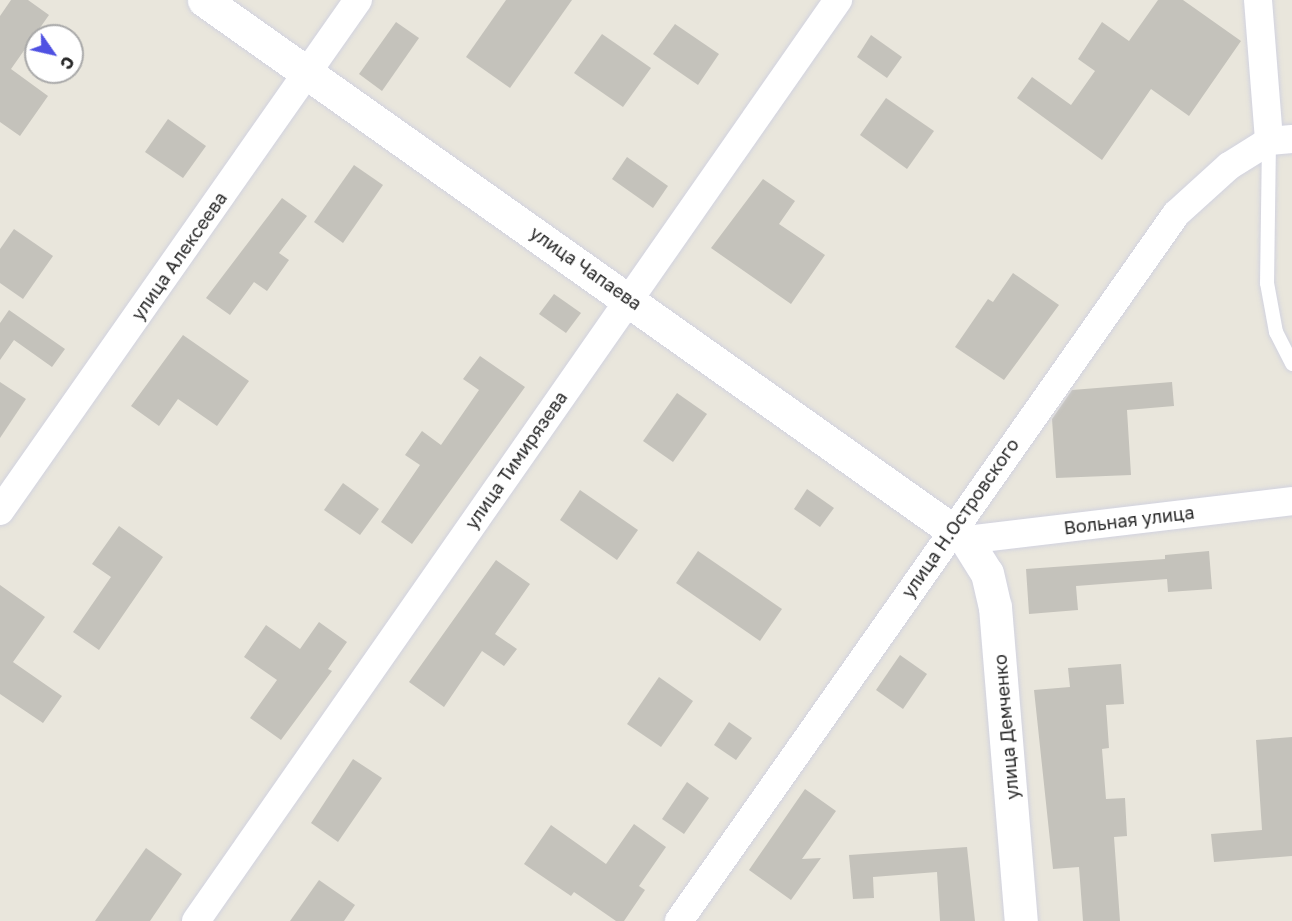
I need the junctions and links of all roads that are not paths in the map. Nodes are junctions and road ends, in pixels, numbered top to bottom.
1 (204, 0) edge
2 (358, 0) edge
3 (838, 0) edge
4 (1258, 0) edge
5 (308, 71) junction
6 (1281, 140) edge
7 (628, 298) junction
8 (1292, 364) edge
9 (1292, 501) edge
10 (0, 511) edge
11 (959, 535) junction
12 (196, 921) edge
13 (679, 921) edge
14 (1022, 921) edge

1 - 5 street, улица Чапаева
2 - 5 street, улица Алексеева
3 - 7 street, улица Тимирязева
4 - 6 street
5 - 7 street, улица Чапаева
5 - 10 street, улица Алексеева
6 - 8 lane
6 - 11 street, улица Н.Островского
7 - 11 street, улица Чапаева
7 - 12 street, улица Тимирязева
9 - 11 street, Вольная улица
11 - 13 street, улица Н.Островского
11 - 14 street, улица Демченко

